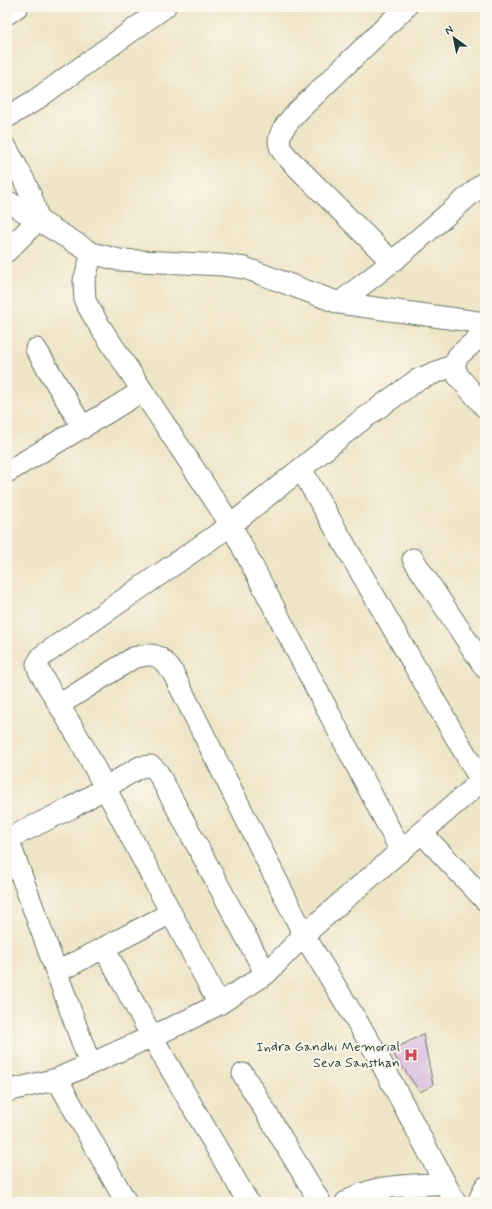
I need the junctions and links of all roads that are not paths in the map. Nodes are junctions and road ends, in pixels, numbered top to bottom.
1 (17, 7) edge
2 (165, 7) edge
3 (406, 7) edge
4 (7, 14) edge
5 (7, 117) edge
6 (7, 149) edge
7 (485, 182) edge
8 (7, 202) edge
9 (38, 220) junction
10 (7, 251) edge
11 (92, 253) junction
12 (392, 262) junction
13 (339, 303) junction
14 (485, 323) edge
15 (485, 332) edge
16 (36, 349) dead end
17 (454, 365) junction
18 (142, 391) junction
19 (485, 408) edge
20 (82, 428) junction
21 (301, 469) junction
22 (7, 472) edge
23 (231, 525) junction
24 (413, 559) dead end
25 (485, 668) edge
26 (60, 705) junction
27 (483, 779) edge
28 (105, 787) junction
29 (422, 833) junction
30 (8, 839) edge
31 (401, 851) junction
32 (485, 900) edge
33 (171, 913) junction
34 (304, 935) junction
35 (104, 948) junction
36 (57, 972) junction
37 (266, 974) junction
38 (219, 1004) junction
39 (151, 1036) junction
40 (90, 1064) junction
41 (243, 1074) dead end
42 (57, 1079) junction
43 (7, 1091) edge
44 (445, 1183) junction
45 (485, 1188) edge
46 (126, 1202) edge
47 (248, 1202) edge
48 (320, 1202) edge
49 (346, 1202) edge
50 (455, 1202) edge
51 (479, 1202) edge

1 - 4 street
2 - 5 street
3 - 12 street
6 - 9 street
7 - 12 street
8 - 9 street
9 - 10 street
9 - 11 street
11 - 13 street
11 - 18 street
12 - 13 street
13 - 14 street
15 - 17 street
16 - 20 street
17 - 19 street
17 - 21 street
18 - 20 street
18 - 23 street
20 - 22 street
21 - 23 street
21 - 27 street
23 - 26 street
23 - 31 street
24 - 25 street
26 - 28 street
26 - 34 street
27 - 29 street
28 - 30 street
28 - 33 street
28 - 37 street
29 - 31 street
29 - 32 street
30 - 36 street
31 - 34 street
33 - 35 street
33 - 38 street
34 - 37 street
34 - 44 street
35 - 36 street
35 - 39 street
36 - 40 street
37 - 38 street
38 - 39 street
39 - 40 street
39 - 47 street
40 - 42 street
41 - 48 street
42 - 43 street
42 - 46 street
44 - 49 street
44 - 50 street
45 - 51 street

